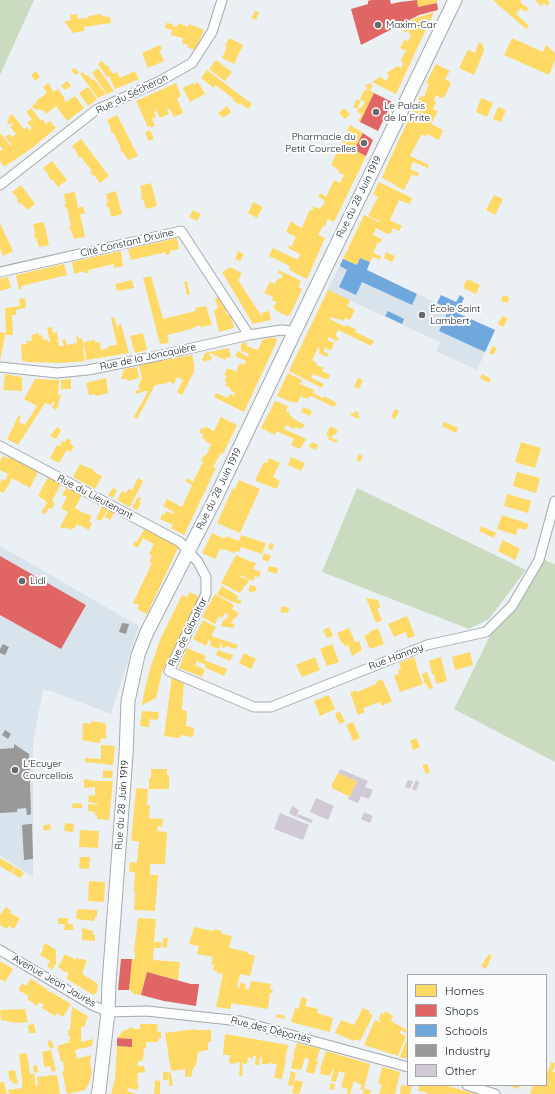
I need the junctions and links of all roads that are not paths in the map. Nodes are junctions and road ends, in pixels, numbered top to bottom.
1 (222, 0) edge
2 (455, 0) edge
3 (0, 185) edge
4 (0, 272) edge
5 (295, 331) junction
6 (249, 335) junction
7 (0, 368) edge
8 (0, 446) edge
9 (555, 501) edge
10 (188, 550) junction
11 (169, 671) joint
12 (0, 950) edge
13 (108, 1012) junction
14 (407, 1067) edge
15 (470, 1086) edge
16 (98, 1094) edge
17 (495, 1094) edge

1 - 3 street, Rue du Sécheron
2 - 5 main road, Rue du 28 Juin 1919
4 - 6 street, Cité Constant Druine
5 - 6 street, Rue de la Joncquière
5 - 10 main road, Rue du 28 Juin 1919
6 - 7 street, Rue de la Joncquière
8 - 10 street, Rue du Lieutenant
9 - 11 street, Rue Hannoy
10 - 11 street, Rue de Gibraltar
10 - 13 main road, Rue du 28 Juin 1919
12 - 13 street, Avenue Jean Jaurès
13 - 14 street, Rue des Déportés
13 - 16 main road, Rue du 28 Juin 1919
15 - 17 street

